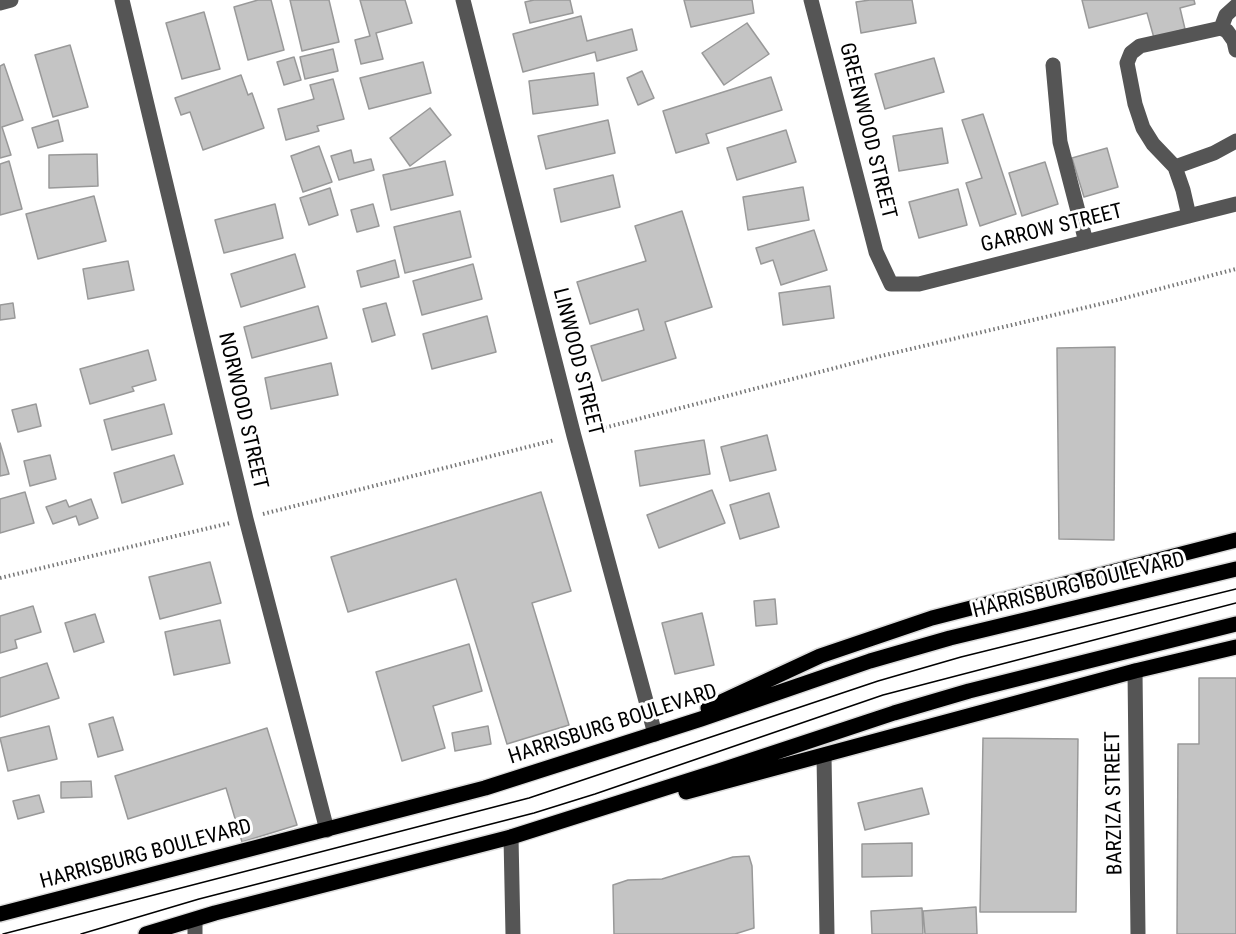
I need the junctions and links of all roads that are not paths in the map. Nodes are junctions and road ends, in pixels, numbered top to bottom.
1 (11, 0) edge
2 (122, 0) edge
3 (463, 0) edge
4 (811, 0) edge
5 (0, 3) edge
6 (1236, 6) edge
7 (1221, 28) junction
8 (1236, 50) edge
9 (1053, 65) dead end
10 (1236, 141) edge
11 (1175, 167) junction
12 (1236, 204) edge
13 (1189, 216) junction
14 (1086, 242) junction
15 (885, 271) joint
16 (1236, 540) edge
17 (1236, 569) edge
18 (1236, 624) edge
19 (1236, 647) edge
20 (1135, 671) junction
21 (655, 734) junction
22 (824, 756) junction
23 (327, 830) junction
24 (512, 837) junction
25 (0, 914) edge
26 (195, 927) edge
27 (146, 934) edge
28 (513, 934) edge
29 (827, 934) edge
30 (1138, 934) edge

1 - 5 street
2 - 23 street, NORWOOD STREET
3 - 21 street, LINWOOD STREET
4 - 15 street, GREENWOOD STREET
6 - 7 street
7 - 8 street
7 - 11 street
9 - 14 street
10 - 11 street
11 - 13 street
12 - 13 street, GARROW STREET
13 - 14 street, GARROW STREET
14 - 15 street, GARROW STREET
16 - 21 main road
17 - 21 main road, HARRISBURG BOULEVARD
18 - 24 main road
19 - 20 main road
20 - 22 main road
20 - 30 street, BARZIZA STREET
21 - 23 main road, HARRISBURG BOULEVARD
22 - 24 main road
22 - 29 street
23 - 25 main road, HARRISBURG BOULEVARD
24 - 26 main road
24 - 28 street
26 - 27 main road

